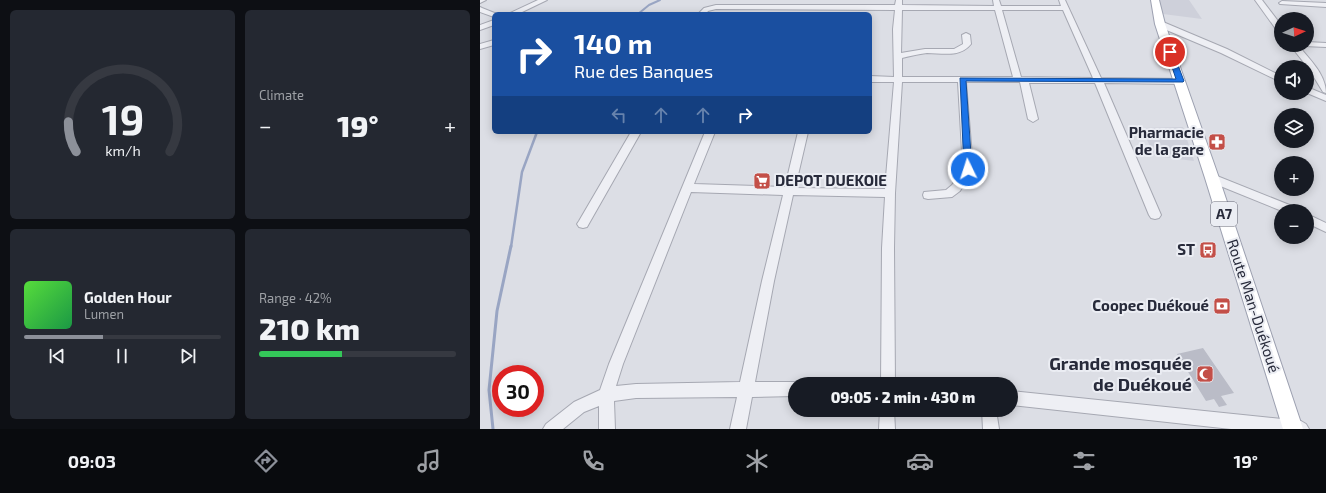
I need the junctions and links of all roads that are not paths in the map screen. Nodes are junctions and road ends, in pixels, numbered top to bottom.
1 (483, 0) edge
2 (544, 0) edge
3 (766, 0) edge
4 (832, 0) edge
5 (1155, 0) edge
6 (1258, 0) edge
7 (480, 1) edge
8 (1282, 3) dead end
9 (899, 4) edge
10 (946, 4) edge
11 (997, 4) edge
12 (1063, 4) edge
13 (1326, 5) edge
14 (480, 9) edge
15 (761, 10) edge
16 (830, 11) edge
17 (517, 12) edge
18 (704, 12) edge
19 (492, 14) edge
20 (1274, 21) edge
21 (492, 23) edge
22 (1160, 24) junction
23 (480, 28) edge
24 (966, 35) dead end
25 (492, 43) edge
26 (1314, 44) edge
27 (1326, 45) edge
28 (480, 47) edge
29 (1299, 52) edge
30 (898, 56) junction
31 (1274, 76) edge
32 (872, 79) edge
33 (898, 79) junction
34 (962, 79) junction
35 (1098, 79) junction
36 (1021, 80) junction
37 (1180, 81) junction
38 (1326, 90) edge
39 (1314, 93) edge
40 (1326, 98) edge
41 (1033, 119) dead end
42 (635, 134) edge
43 (709, 134) edge
44 (803, 134) edge
45 (1212, 178) junction
46 (687, 188) junction
47 (790, 192) junction
48 (890, 193) junction
49 (928, 195) dead end
50 (1276, 204) edge
51 (1155, 215) dead end
52 (1314, 222) edge
53 (583, 224) dead end
54 (1323, 226) edge
55 (1326, 235) edge
56 (888, 377) edge
57 (747, 388) junction
58 (788, 389) edge
59 (606, 395) junction
60 (1018, 399) edge
61 (887, 417) edge
62 (990, 417) edge
63 (551, 429) edge
64 (607, 429) edge
65 (738, 429) edge
66 (887, 429) edge
67 (991, 429) edge
68 (1295, 429) edge

1 - 7 street
2 - 17 street
3 - 15 street
4 - 16 street
5 - 22 main road, Route Man-Duékoué / A7
6 - 20 street
8 - 13 street
9 - 10 street
9 - 16 street
9 - 30 street
10 - 11 street
11 - 12 street
11 - 36 street
12 - 35 street
14 - 19 street
15 - 16 street
15 - 18 street
21 - 23 street
22 - 31 street
22 - 37 main road, Route Man-Duékoué / A7
24 - 30 street
25 - 28 street
26 - 27 street
29 - 38 street
30 - 33 street
32 - 33 street
33 - 34 street
33 - 48 street
34 - 36 street
34 - 49 street
35 - 36 street
35 - 37 street
35 - 51 street
36 - 41 street
37 - 45 main road, Route Man-Duékoué / A7
39 - 40 street
42 - 53 street
43 - 46 street
44 - 47 street
45 - 50 street
45 - 68 main road, Route Man-Duékoué / A7
46 - 47 street
46 - 59 street
47 - 48 street
47 - 57 street
48 - 56 street
52 - 54 street
54 - 55 street
57 - 58 street
57 - 59 street
57 - 65 street
59 - 63 street
59 - 64 street
60 - 68 street
61 - 66 street
62 - 67 street

